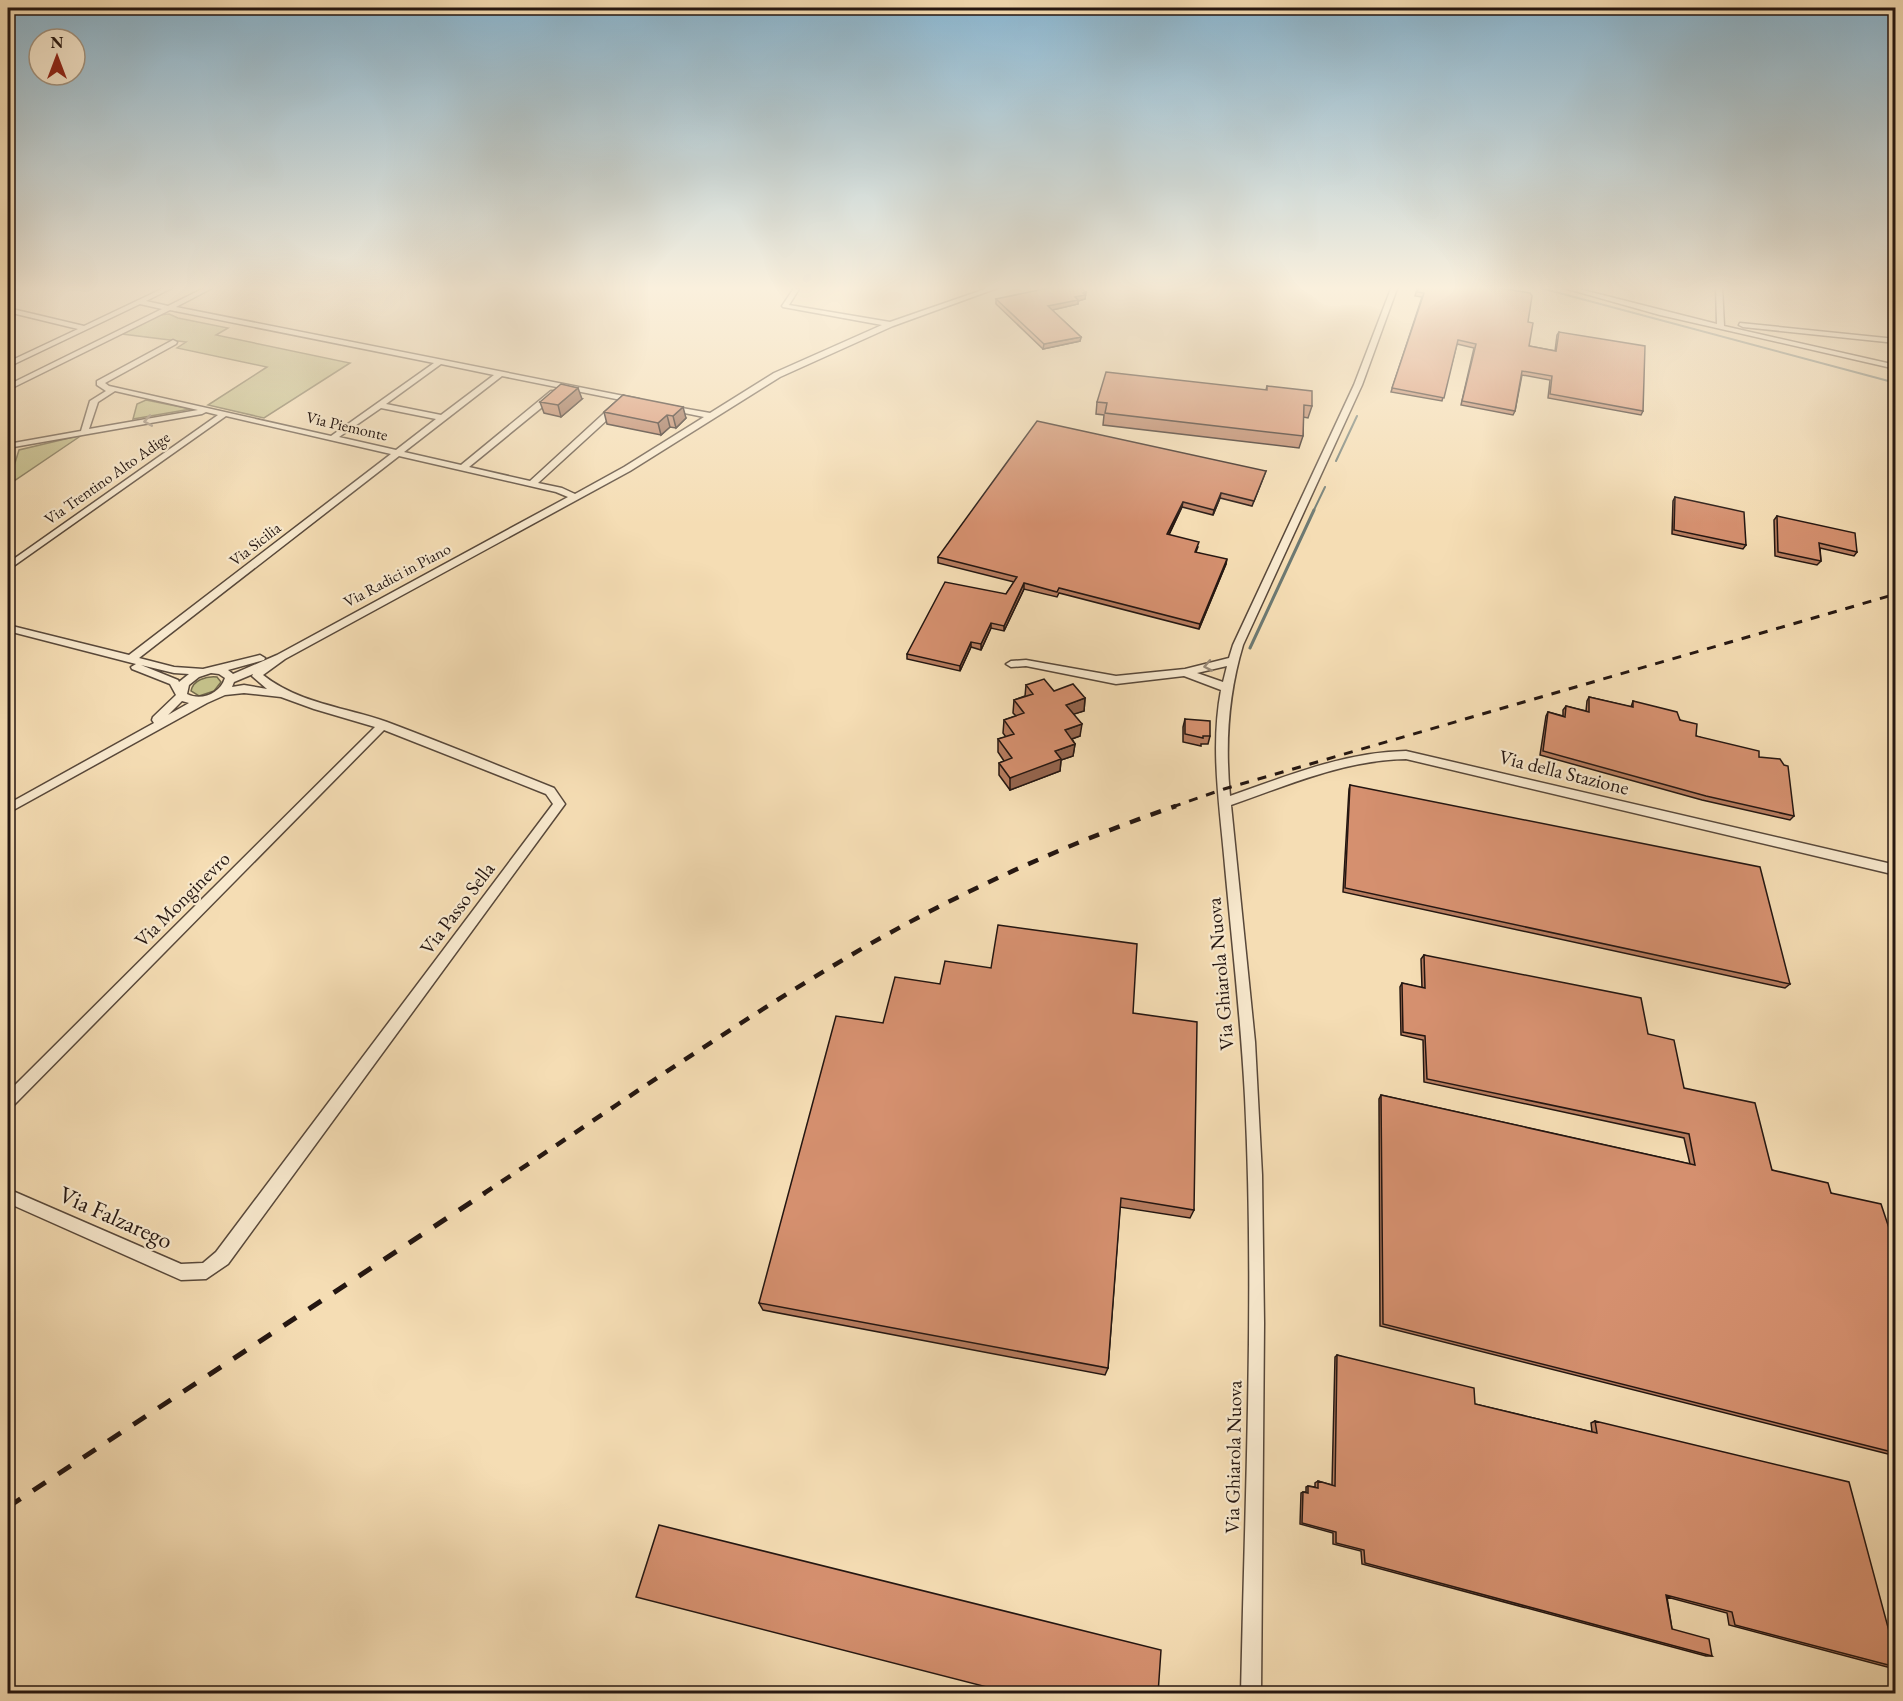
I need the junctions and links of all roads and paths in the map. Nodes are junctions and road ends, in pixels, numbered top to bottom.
1 (51, 365) edge
2 (133, 365) edge
3 (435, 365) edge
4 (457, 365) edge
5 (798, 365) edge
6 (1365, 365) edge
7 (500, 374) junction
8 (561, 386) junction
9 (8, 388) edge
10 (111, 388) junction
11 (626, 399) junction
12 (647, 403) edge
13 (380, 405) junction
14 (657, 405) edge
15 (206, 411) junction
16 (224, 414) junction
17 (711, 416) junction
18 (442, 418) junction
19 (84, 433) junction
20 (333, 438) junction
21 (8, 446) edge
22 (397, 453) junction
23 (463, 468) junction
24 (627, 470) junction
25 (532, 484) junction
26 (601, 489) junction
27 (575, 497) junction
28 (549, 516) junction
29 (522, 527) junction
30 (8, 567) edge
31 (8, 628) edge
32 (98, 651) junction
33 (285, 654) junction
34 (132, 658) junction
35 (1232, 661) junction
36 (1011, 664) dead end
37 (217, 670) junction
38 (203, 672) junction
39 (1185, 672) junction
40 (230, 680) junction
41 (269, 687) junction
42 (1225, 687) junction
43 (222, 692) junction
44 (180, 694) junction
45 (285, 694) junction
46 (204, 700) junction
47 (383, 725) junction
48 (148, 730) junction
49 (1225, 802) junction
50 (8, 808) edge
51 (1896, 870) edge
52 (8, 1101) edge
53 (8, 1196) edge
54 (207, 1271) joint
55 (1251, 1694) edge

1 - 9 street
2 - 10 street
3 - 13 street
4 - 7 street
5 - 17 street
6 - 35 street, Via Ghiarola Nuova
7 - 8 street
7 - 18 street, Via Sicilia
8 - 11 street
8 - 23 street
10 - 15 street, Via Piemonte
10 - 19 street
11 - 12 street
11 - 25 street
13 - 18 street
13 - 20 street
14 - 17 street
15 - 16 street, Via Piemonte
15 -> 19 street
16 - 20 street, Via Piemonte
16 - 30 street, Via Trentino Alto Adige
17 - 24 street
18 - 22 street, Via Sicilia
19 - 21 street
20 - 22 street, Via Piemonte
22 - 23 street, Via Piemonte
22 - 34 street, Via Sicilia
23 - 25 street, Via Piemonte
24 - 26 street
24 - 27 street
25 - 27 street, Via Piemonte
26 - 27 street
26 - 28 street
27 - 28 street
27 - 29 street
28 - 29 street
29 - 33 street, Via Radici in Piano
31 - 32 street
32 - 34 street
32 - 44 street
33 - 37 street
33 - 40 street
33 - 41 street
34 - 38 street
35 -> 39 street
35 - 42 street, Via Ghiarola Nuova
36 - 39 street
37 - 38 street
37 - 40 street
38 - 44 street
39 - 42 street
40 - 41 street, Via Passo Sella
40 - 43 street
41 - 45 street, Via Passo Sella
42 - 49 street, Via Ghiarola Nuova
43 - 45 street, Via Passo Sella
43 - 46 street
44 - 46 street
44 - 48 street
45 - 47 street, Via Passo Sella
46 - 48 street
47 - 52 street, Via Monginevro
47 - 54 street, Via Passo Sella
48 - 50 street
49 - 51 street, Via della Stazione
49 - 55 street, Via Ghiarola Nuova
53 - 54 street, Via Falzarego

